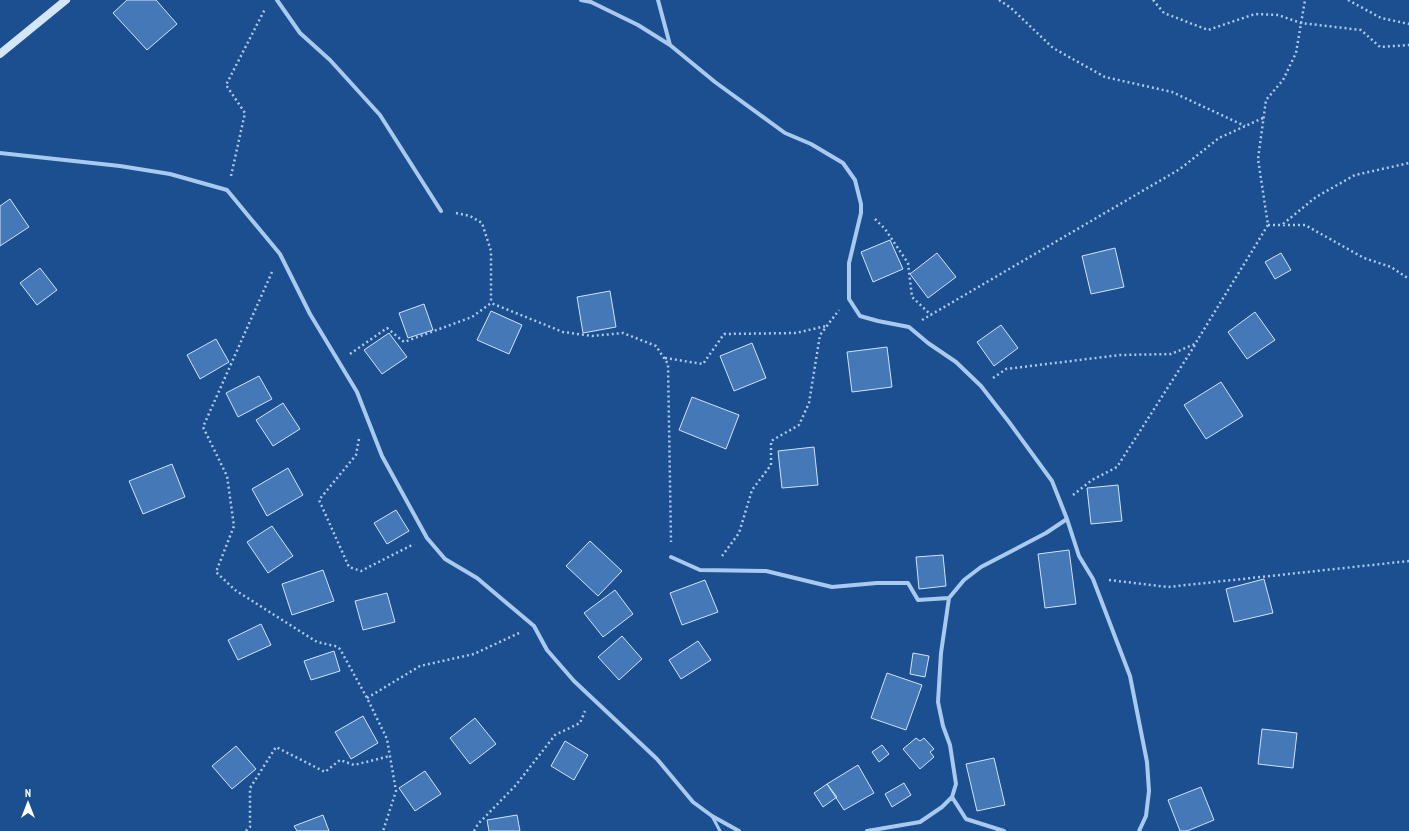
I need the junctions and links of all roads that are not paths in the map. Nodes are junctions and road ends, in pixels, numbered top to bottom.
1 (66, 0) edge
2 (277, 0) edge
3 (581, 0) edge
4 (658, 0) edge
5 (670, 45) junction
6 (0, 54) edge
7 (0, 153) edge
8 (442, 211) road end
9 (1067, 519) junction
10 (671, 557) road end
11 (949, 598) junction
12 (952, 797) junction
13 (712, 816) junction
14 (720, 831) edge
15 (739, 831) edge
16 (867, 831) edge
17 (1004, 831) edge
18 (1138, 831) edge

1 - 6 main road
2 - 8 street
3 - 5 street
4 - 5 street
5 - 9 street
7 - 13 street
9 - 11 street
9 - 18 street
10 - 11 street
11 - 12 street
12 - 16 street
12 - 17 street
13 - 14 lane
13 - 15 street

